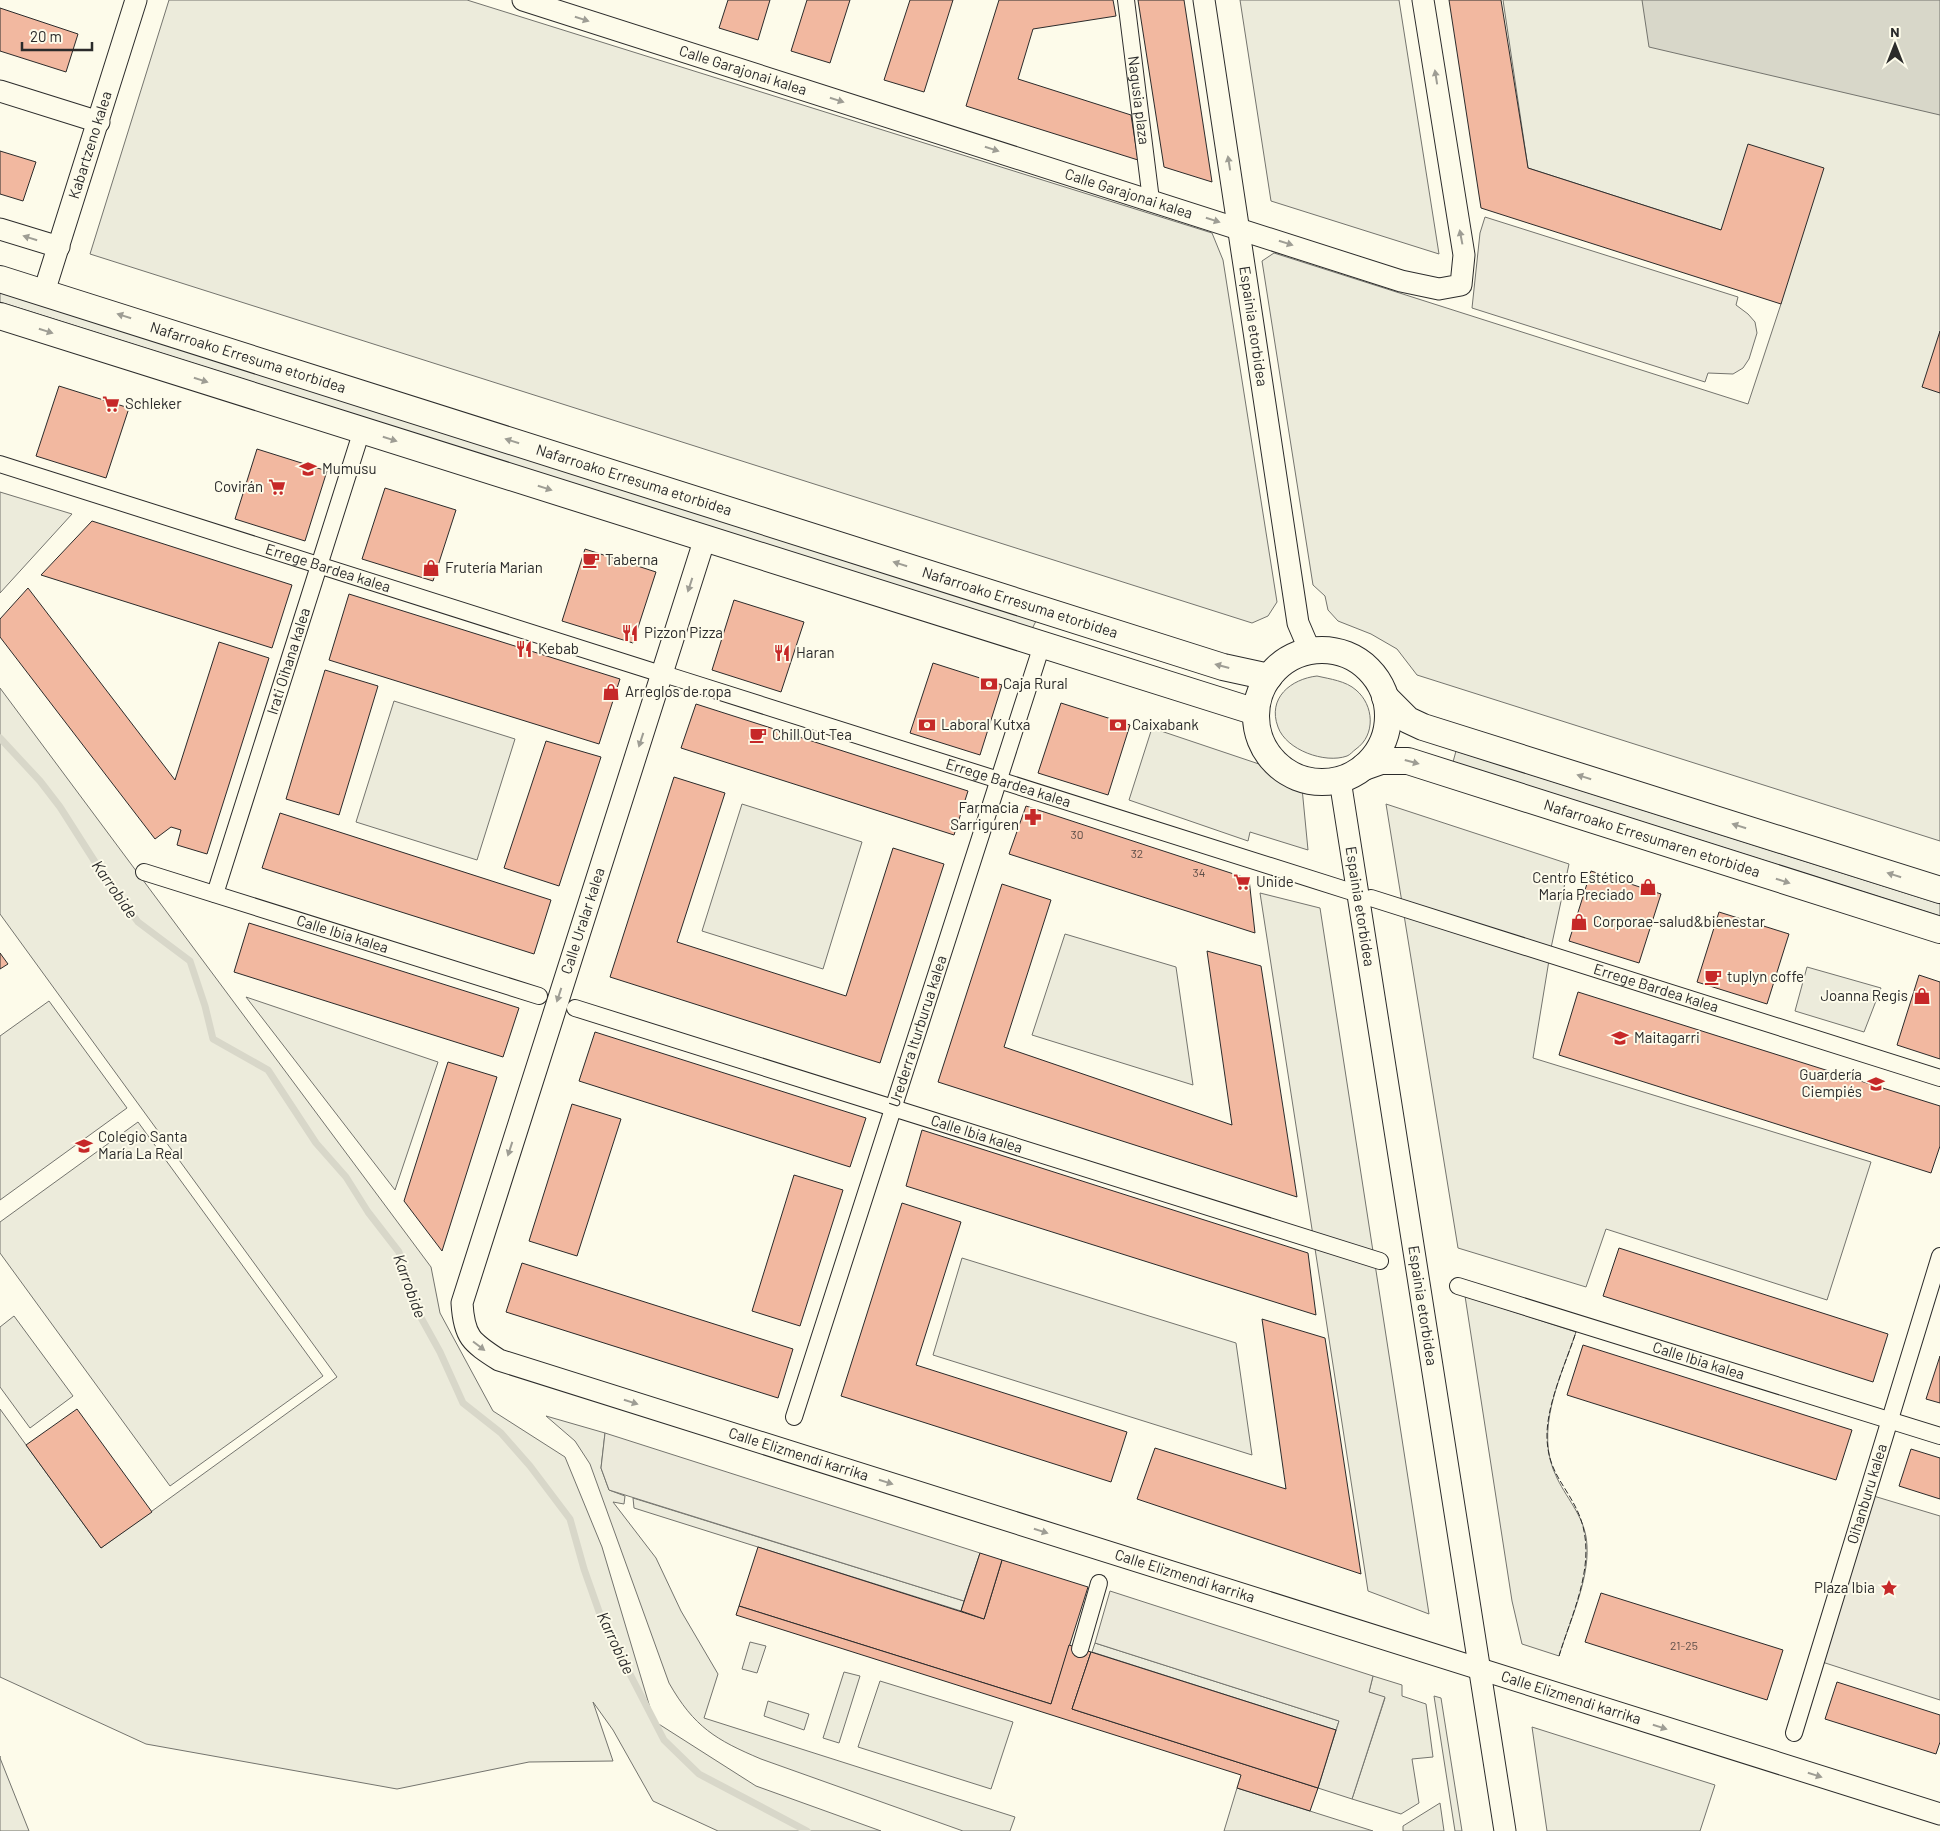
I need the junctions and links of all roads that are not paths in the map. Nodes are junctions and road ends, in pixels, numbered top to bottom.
1 (136, 0) edge
2 (523, 0) edge
3 (1126, 0) edge
4 (1204, 0) edge
5 (1424, 0) edge
6 (0, 91) edge
7 (99, 122) junction
8 (1151, 200) junction
9 (0, 228) edge
10 (1239, 228) junction
11 (59, 247) junction
12 (0, 278) edge
13 (44, 292) junction
14 (0, 316) edge
15 (362, 430) junction
16 (0, 464) edge
17 (705, 538) junction
18 (319, 565) junction
19 (1042, 645) junction
20 (1310, 651) junction
21 (1269, 677) junction
22 (1385, 697) junction
23 (1256, 712) junction
24 (1364, 767) junction
25 (998, 780) junction
26 (1340, 780) junction
27 (144, 872) dead end
28 (1940, 890) edge
29 (1349, 891) dead end
30 (214, 894) junction
31 (1371, 898) dead end
32 (1940, 930) edge
33 (539, 996) dead end
34 (575, 1008) dead end
35 (1940, 1078) edge
36 (894, 1108) junction
37 (1940, 1256) edge
38 (1380, 1261) dead end
39 (1458, 1286) dead end
40 (462, 1303) joint
41 (794, 1417) dead end
42 (1890, 1421) junction
43 (1940, 1436) edge
44 (1099, 1583) dead end
45 (1080, 1649) dead end
46 (1480, 1670) junction
47 (1794, 1734) dead end
48 (1940, 1814) edge
49 (1505, 1831) edge

1 - 7 street, Kabartzeno kalea
2 -> 8 street, Calle Garajonai kalea
3 - 8 street, Nagusia plaza
10 -> 4 street, Espainia etorbidea
10 -> 5 street, Calle Garajonai kalea
6 - 7 street
7 - 11 street, Kabartzeno kalea
8 -> 10 street, Calle Garajonai kalea
11 -> 9 street
10 - 20 street, Espainia etorbidea
11 - 13 street, Kabartzeno kalea
12 - 13 street, Nafarroako Erresuma etorbidea
21 -> 13 street, Nafarroako Erresuma etorbidea
14 -> 15 street
15 -> 17 street
15 - 18 street, Irati Oihana kalea
16 - 18 street, Errege Bardea kalea
17 - 19 street
17 -> 40 street, Calle Uralar kalea
18 - 25 street, Errege Bardea kalea
18 - 30 street, Irati Oihana kalea
19 - 23 street
19 - 25 street, Urederra Iturburua kalea
20 - 21 street
20 - 22 street
21 - 23 street
22 - 24 street
28 -> 22 street
23 - 26 street
24 - 26 street
24 -> 32 street, Nafarroako Erresumaren etorbidea
25 - 29 street, Errege Bardea kalea
25 - 36 street, Urederra Iturburua kalea
26 - 46 street, Espainia etorbidea
27 - 30 street, Calle Ibia kalea
30 - 33 street, Calle Ibia kalea
31 - 35 street, Errege Bardea kalea
34 - 36 street, Calle Ibia kalea
36 - 38 street, Calle Ibia kalea
36 - 41 street, Urederra Iturburua kalea
37 - 42 street, Oihanburu kalea
39 - 42 street, Calle Ibia kalea
40 -> 46 street, Calle Elizmendi karrika
42 - 43 street, Calle Ibia kalea
42 - 47 street, Oihanburu kalea
44 - 45 street
46 -> 48 street, Calle Elizmendi karrika
46 - 49 street, Espainia etorbidea

